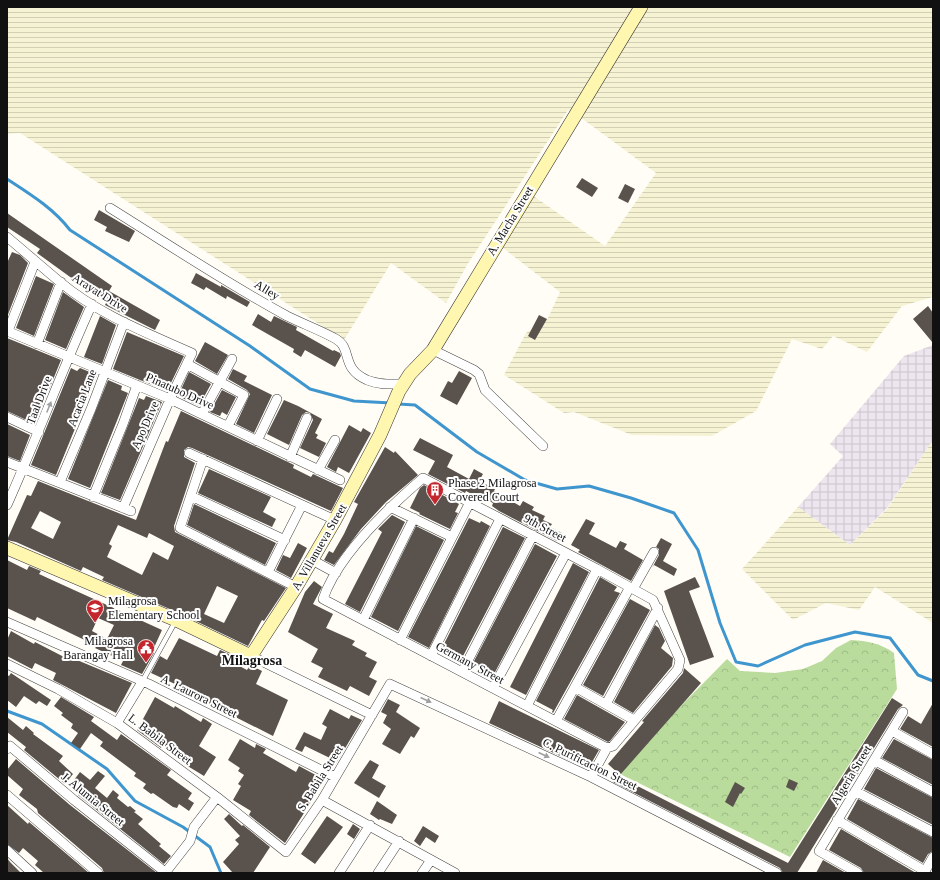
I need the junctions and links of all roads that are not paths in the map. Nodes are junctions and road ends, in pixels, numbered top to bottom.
1 (641, 7) edge
2 (110, 208) dead end
3 (7, 236) edge
4 (35, 262) junction
5 (60, 282) junction
6 (92, 304) junction
7 (124, 322) junction
8 (7, 331) edge
9 (37, 344) junction
10 (433, 350) junction
11 (192, 353) joint
12 (68, 356) junction
13 (232, 359) dead end
14 (187, 364) junction
15 (105, 371) junction
16 (220, 382) junction
17 (137, 385) junction
18 (401, 387) junction
19 (170, 398) junction
20 (277, 399) dead end
21 (202, 414) junction
22 (7, 417) edge
23 (307, 418) dead end
24 (228, 426) junction
25 (39, 432) junction
26 (380, 435) joint
27 (335, 440) dead end
28 (257, 441) junction
29 (543, 446) dead end
30 (189, 454) dead end
31 (290, 456) junction
32 (203, 459) junction
33 (7, 462) edge
34 (23, 469) junction
35 (318, 470) junction
36 (340, 480) dead end
37 (60, 482) junction
38 (192, 496) junction
39 (93, 497) junction
40 (470, 502) junction
41 (7, 505) edge
42 (302, 505) junction
43 (390, 507) junction
44 (414, 518) junction
45 (500, 519) junction
46 (335, 520) junction
47 (533, 535) junction
48 (452, 537) junction
49 (285, 540) junction
50 (7, 548) edge
51 (654, 552) dead end
52 (566, 553) junction
53 (312, 560) junction
54 (597, 569) junction
55 (268, 572) junction
56 (336, 573) junction
57 (296, 587) junction
58 (631, 588) junction
59 (658, 608) junction
60 (176, 620) junction
61 (363, 620) junction
62 (7, 622) edge
63 (400, 640) junction
64 (251, 656) junction
65 (431, 656) junction
66 (7, 664) edge
67 (462, 672) junction
68 (142, 682) junction
69 (390, 684) joint
70 (575, 687) junction
71 (493, 688) junction
72 (606, 704) junction
73 (527, 706) junction
74 (903, 712) dead end
75 (372, 715) junction
76 (634, 720) junction
77 (556, 721) junction
78 (117, 722) junction
79 (892, 731) junction
80 (607, 748) junction
81 (7, 749) edge
82 (933, 754) edge
83 (874, 760) junction
84 (335, 777) junction
85 (591, 777) junction
86 (855, 790) junction
87 (933, 792) edge
88 (7, 795) edge
89 (217, 797) junction
90 (322, 800) junction
91 (837, 820) junction
92 (370, 825) junction
93 (933, 832) edge
94 (399, 841) junction
95 (7, 850) edge
96 (286, 852) joint
97 (933, 857) edge
98 (432, 860) junction
99 (925, 872) edge
100 (32, 873) edge
101 (98, 873) edge
102 (165, 873) edge
103 (338, 873) edge
104 (378, 873) edge
105 (422, 873) edge
106 (455, 873) edge
107 (777, 873) edge
108 (858, 873) edge

1 - 10 street, A. Macha Street
2 - 18 street, Alley
3 - 4 street, Arayat Drive
4 - 5 street, Arayat Drive
4 - 8 street
5 - 6 street, Arayat Drive
5 - 9 street
6 - 7 street, Arayat Drive
6 - 12 street, Taal Drive
7 - 11 street, Arayat Drive
7 - 15 street, Acacia Lane
8 - 9 street, Pinatubo Drive
9 - 12 street, Pinatubo Drive
10 - 18 street, A. Macha Street
10 - 29 street
11 - 14 street, Apo Drive
12 - 15 street, Pinatubo Drive
25 -> 12 street, Taal Drive
13 - 16 street
14 - 16 street
14 - 19 street, Apo Drive
15 - 17 street, Pinatubo Drive
15 - 37 street, Acacia Lane
16 - 21 street
16 - 24 street
17 - 19 street, Pinatubo Drive
17 - 39 street
18 - 26 street, A. Macha Street
19 - 21 street, Pinatubo Drive
19 - 39 street, Apo Drive
20 - 28 street
21 - 24 street, Pinatubo Drive
22 - 25 street
23 - 31 street
24 - 28 street, Pinatubo Drive
25 - 34 street, Taal Drive
26 - 46 street, A. Villanueva Street
27 - 35 street
28 - 31 street, Pinatubo Drive
30 - 32 street
31 - 35 street, Pinatubo Drive
32 - 38 street
32 - 42 street
33 - 34 street
34 - 37 street
34 - 41 street, Taal Drive
35 - 36 street, Pinatubo Drive
37 - 39 street
38 - 49 street
38 - 55 street
40 - 43 street, 9th Street
40 - 45 street, 9th Street
40 - 48 street
42 - 46 street
42 - 49 street
43 - 44 street
43 - 56 street
44 - 48 street
44 - 61 street
45 - 47 street, 9th Street
45 - 65 street
46 - 53 street, A. Villanueva Street
47 - 52 street, 9th Street
47 - 67 street
48 - 63 street
49 - 55 street
50 - 60 street
51 - 58 street
52 - 54 street, 9th Street
52 - 71 street
53 - 56 street
53 - 57 street, A. Villanueva Street
54 - 58 street, 9th Street
54 - 73 street
55 - 57 street
56 - 61 street, Germany Street
57 - 64 street, A. Villanueva Street
58 - 59 street, 9th Street
58 - 70 street
59 - 72 street
59 - 76 street, 9th Street
60 - 64 street
60 - 68 lane
61 - 63 street, Germany Street
62 - 68 street, A. Laurora Street
63 - 65 street, Germany Street
64 - 75 street
65 - 67 street, Germany Street
66 - 78 street, L. Babila Street
67 - 71 street, Germany Street
68 - 78 street
68 - 84 street, A. Laurora Street
69 - 75 street, S. Babila Street
69 -> 85 street, C. Purificacion Street
70 - 72 street
70 - 77 street
71 - 73 street, Germany Street
72 - 76 street
73 - 77 street, Germany Street
74 - 79 street, Algeria Street
75 - 84 street, S. Babila Street
76 - 80 street, 9th Street
77 - 80 street, Germany Street
78 - 89 street, L. Babila Street
79 - 82 street
79 - 83 street, Algeria Street
80 - 85 street, 9th Street
81 - 102 street, J. Alumia Street
83 - 86 street, Algeria Street
83 - 87 street
84 - 90 street, S. Babila Street
85 - 107 street, C. Purificacion Street
86 - 91 street, Algeria Street
86 - 93 street
88 - 101 street
89 - 96 street, L. Babila Street
89 - 102 street
90 - 92 street
90 - 96 street, S. Babila Street
91 - 99 street
91 - 108 street, Algeria Street
92 - 94 street
92 - 103 street
94 - 98 street
94 - 104 street
95 - 100 street
97 - 99 street
98 - 105 street
98 - 106 street

